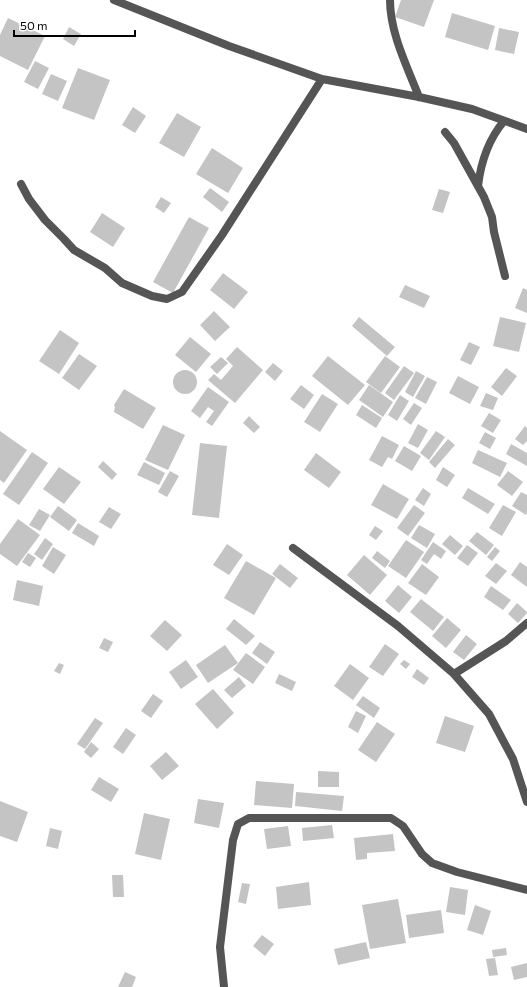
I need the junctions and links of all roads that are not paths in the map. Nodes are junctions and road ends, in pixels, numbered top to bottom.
1 (114, 0) edge
2 (390, 0) edge
3 (322, 79) junction
4 (419, 97) junction
5 (504, 121) junction
6 (527, 129) edge
7 (445, 132) dead end
8 (21, 184) dead end
9 (478, 186) junction
10 (505, 276) dead end
11 (293, 548) dead end
12 (527, 623) edge
13 (454, 674) junction
14 (527, 802) edge
15 (527, 890) edge
16 (224, 987) edge

1 - 3 street
2 - 4 street
3 - 4 street
3 - 8 street
4 - 5 street
5 - 6 street
5 - 9 street
7 - 9 street
9 - 10 street
11 - 13 street
12 - 13 street
13 - 14 street
15 - 16 street

